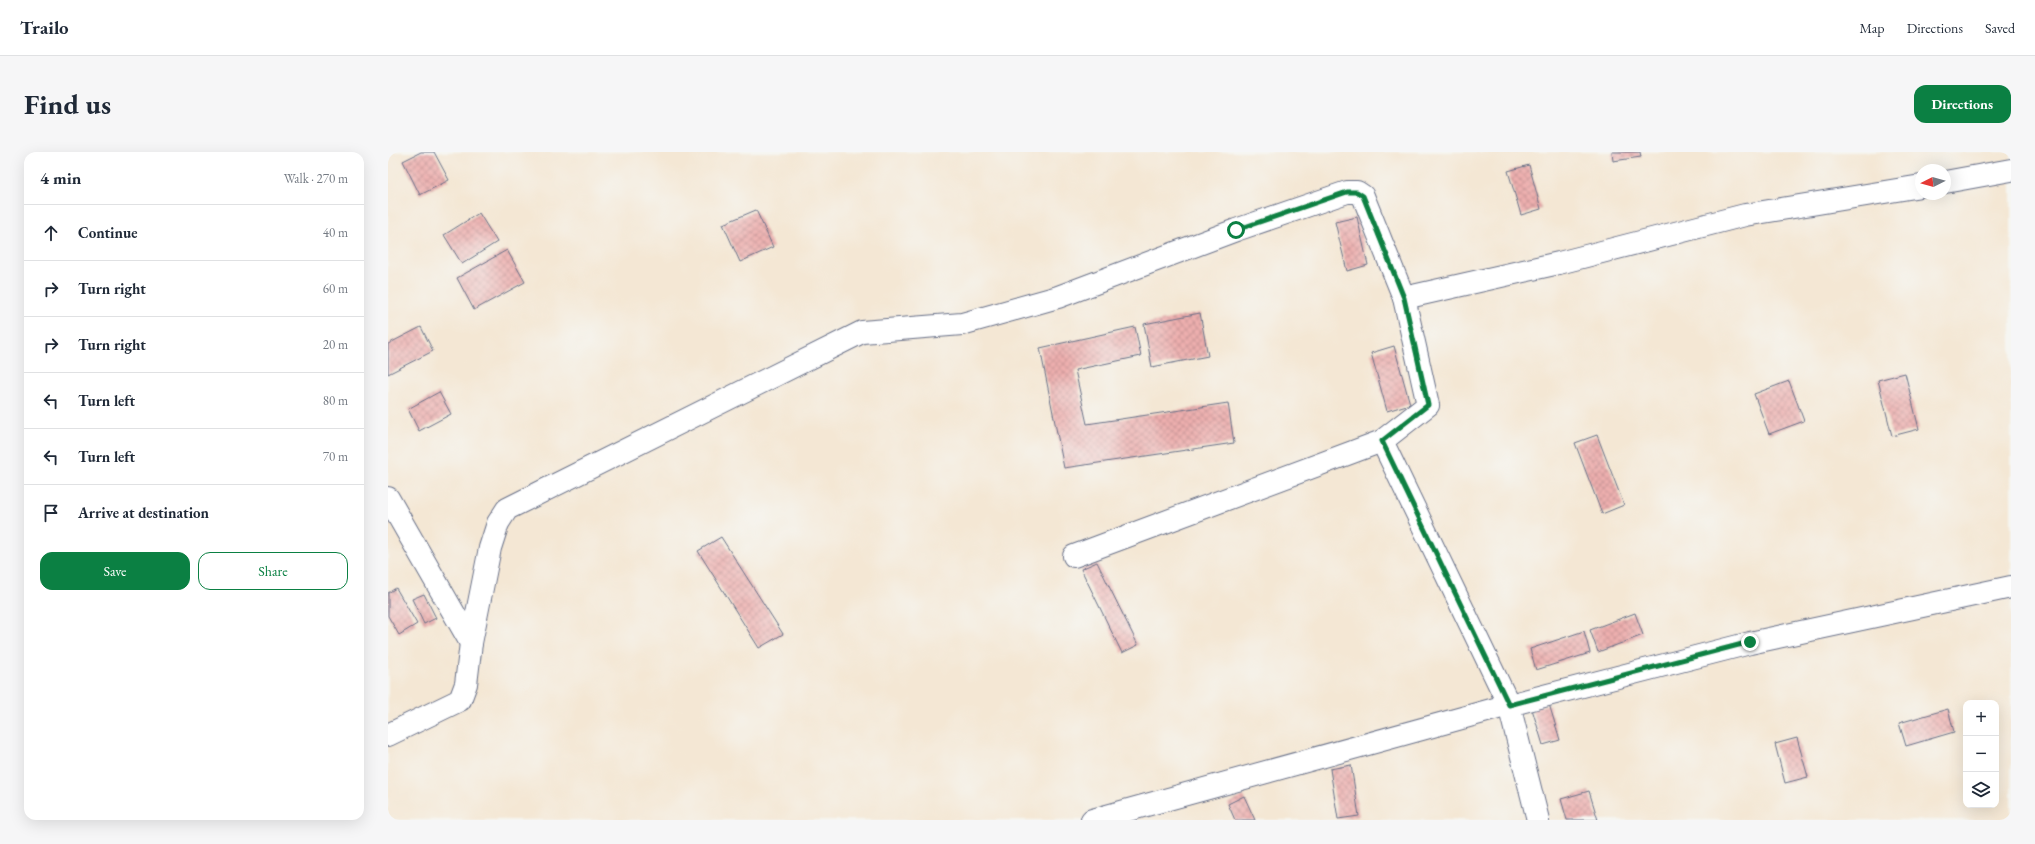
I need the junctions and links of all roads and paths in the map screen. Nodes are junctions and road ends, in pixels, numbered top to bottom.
1 (2011, 170) edge
2 (1951, 181) edge
3 (1915, 187) edge
4 (1404, 298) junction
5 (1382, 441) junction
6 (388, 498) edge
7 (1074, 556) dead end
8 (2011, 587) edge
9 (471, 643) junction
10 (1509, 705) junction
11 (388, 735) edge
12 (1092, 820) edge
13 (1538, 820) edge

1 - 2 street
3 - 4 street
4 - 5 street
4 - 9 street
5 - 7 street
5 - 10 street
6 - 9 street
8 - 10 street
9 - 11 street
10 - 12 street
10 - 13 street

